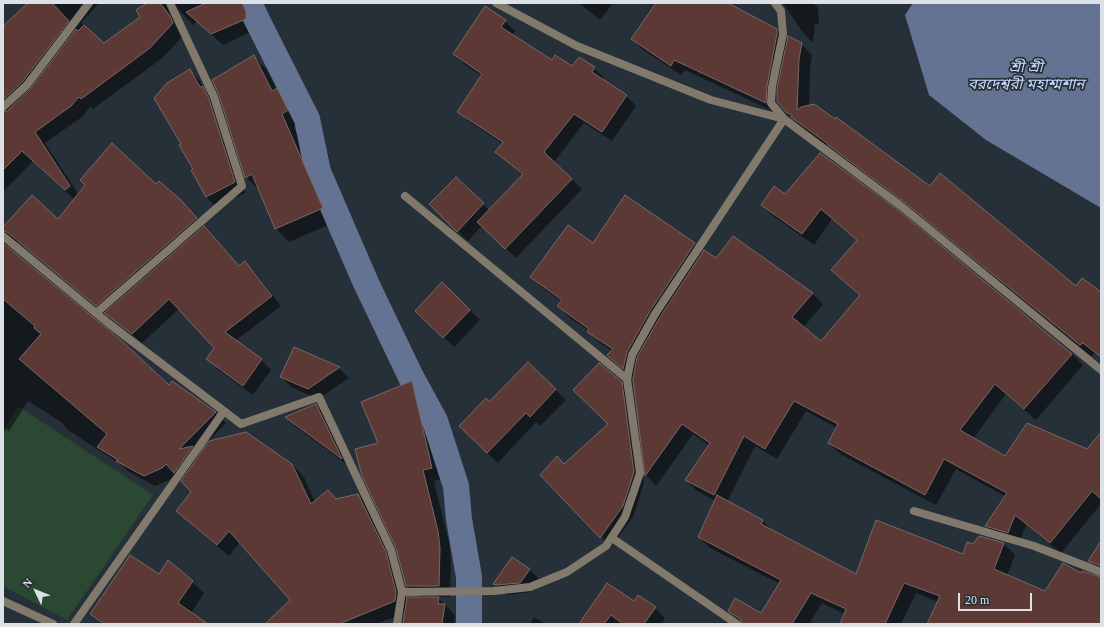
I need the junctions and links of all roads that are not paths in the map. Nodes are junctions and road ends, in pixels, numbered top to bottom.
1 (88, 3) edge
2 (170, 3) edge
3 (496, 3) edge
4 (775, 3) edge
5 (3, 107) edge
6 (784, 119) junction
7 (405, 196) dead end
8 (3, 236) edge
9 (96, 313) junction
10 (1101, 370) edge
11 (627, 379) junction
12 (224, 411) junction
13 (914, 511) dead end
14 (612, 538) junction
15 (1101, 572) edge
16 (402, 592) junction
17 (3, 601) edge
18 (53, 624) edge
19 (74, 624) edge
20 (397, 624) edge
21 (737, 624) edge

1 - 5 street
2 - 9 street
3 - 6 street
4 - 6 street
6 - 10 street
6 - 11 street
7 - 11 street
8 - 9 street
9 - 12 street
11 - 14 street
12 - 16 street
12 - 19 street
13 - 15 street
14 - 16 street
14 - 21 street
16 - 20 street
17 - 18 street

